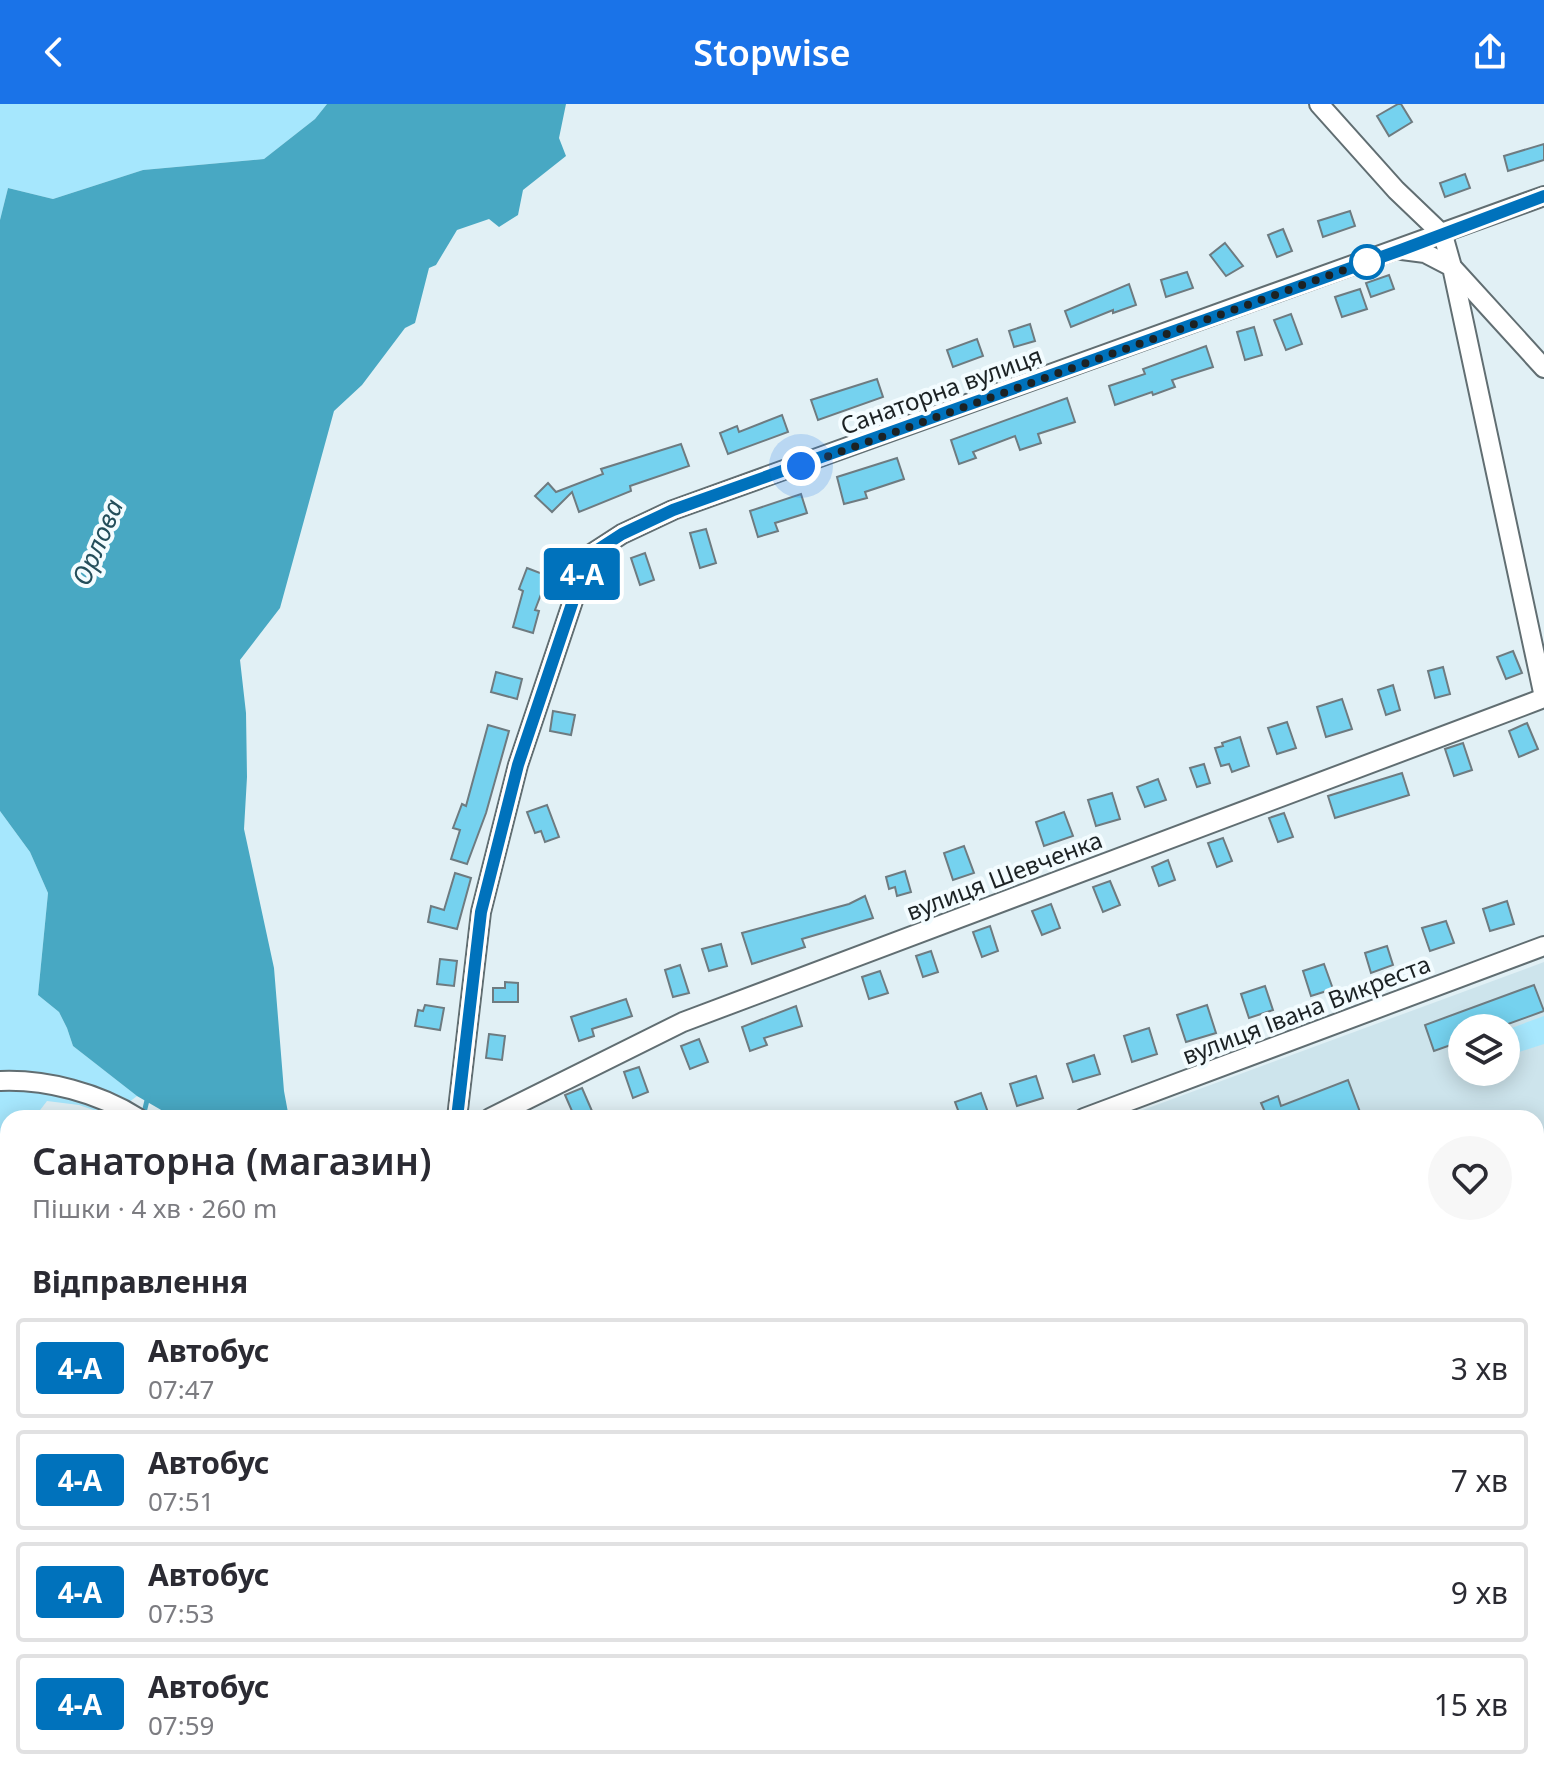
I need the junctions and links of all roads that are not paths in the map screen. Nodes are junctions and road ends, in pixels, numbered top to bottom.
1 (1319, 104) edge
2 (1544, 196) edge
3 (1443, 235) junction
4 (1401, 250) junction
5 (1452, 267) junction
6 (1544, 368) edge
7 (1544, 697) edge
8 (1544, 946) edge
9 (0, 1081) edge
10 (121, 1110) edge
11 (458, 1110) edge
12 (506, 1110) edge
13 (1105, 1110) edge

1 - 3 street
2 - 3 street, Санаторна вулиця
3 - 4 street, Санаторна вулиця
3 - 5 street
4 - 5 street
4 - 11 street, Санаторна вулиця
5 - 6 street
5 - 7 street
7 - 12 street, вулиця Шевченка
8 - 13 street, вулиця Івана Викреста
9 - 10 street

